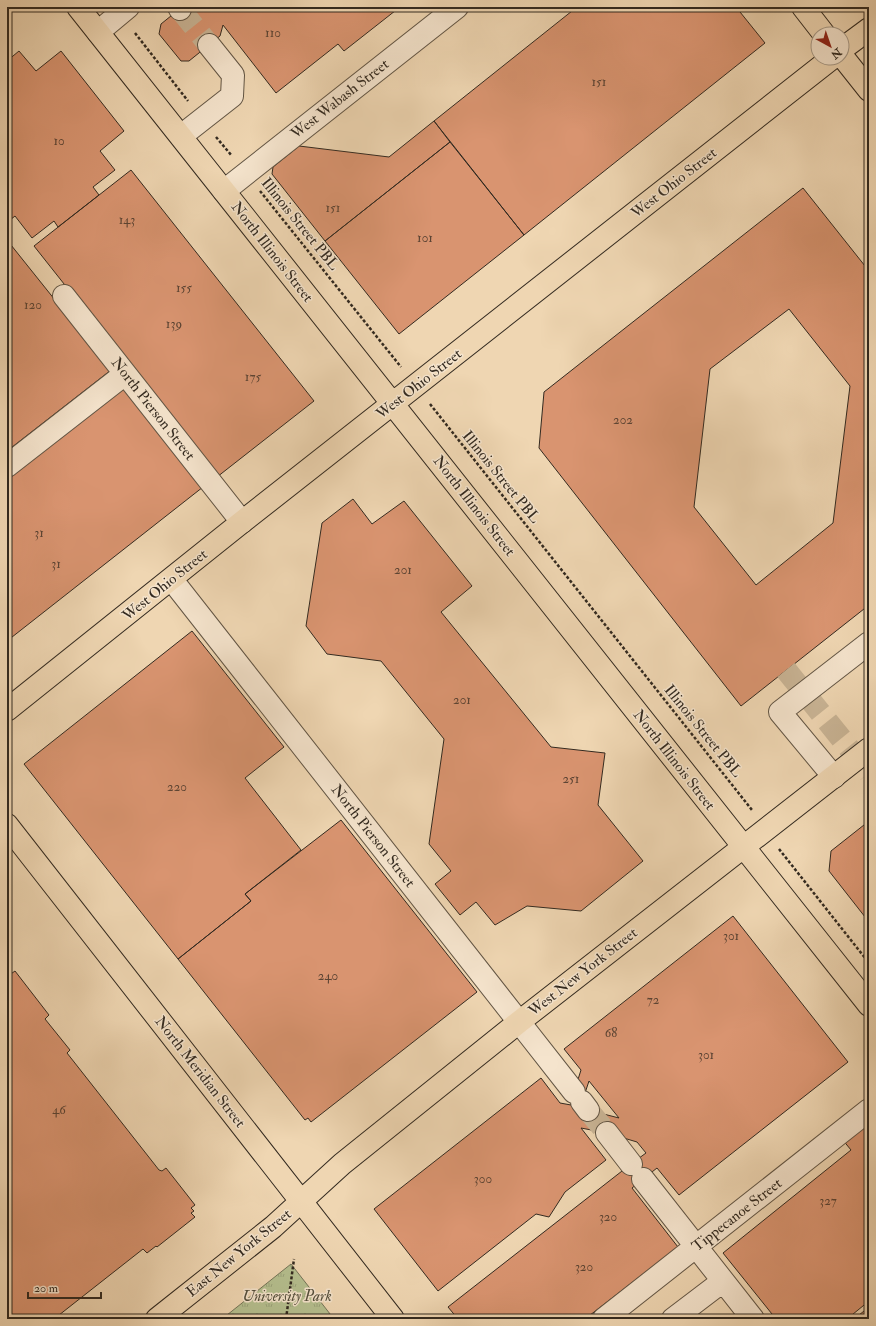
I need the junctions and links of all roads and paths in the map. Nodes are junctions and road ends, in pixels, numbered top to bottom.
1 (78, 7) edge
2 (457, 7) edge
3 (803, 7) edge
4 (124, 10) edge
5 (818, 26) edge
6 (869, 29) edge
7 (98, 32) junction
8 (850, 44) edge
9 (209, 45) tunnel mouth
10 (822, 66) edge
11 (850, 66) edge
12 (869, 90) edge
13 (203, 120) junction
14 (181, 136) junction
15 (246, 174) junction
16 (224, 191) junction
17 (64, 296) dead end
18 (125, 374) junction
19 (416, 386) junction
20 (393, 405) junction
21 (7, 466) edge
22 (242, 522) junction
23 (172, 580) junction
24 (869, 643) edge
25 (7, 710) edge
26 (869, 749) edge
27 (834, 777) junction
28 (7, 825) edge
29 (767, 830) junction
30 (743, 848) junction
31 (869, 963) edge
32 (869, 1005) edge
33 (519, 1022) junction
34 (582, 1101) tunnel mouth
35 (869, 1110) edge
36 (607, 1133) tunnel mouth
37 (301, 1201) junction
38 (696, 1247) junction
39 (294, 1259) dead end
40 (723, 1281) junction
41 (748, 1317) edge
42 (157, 1319) edge
43 (286, 1319) edge
44 (393, 1319) edge
45 (604, 1319) edge
46 (673, 1319) edge

1 - 7 main road, North Illinois Street
2 - 15 lane, West Wabash Street
3 - 5 main road
4 - 7 lane
4 - 13 path, Illinois Street PBL
6 - 8 main road
7 - 14 main road, North Illinois Street
9 - 13 lane
10 - 19 main road, West Ohio Street
11 - 12 main road
13 - 14 lane
13 - 15 path, Illinois Street PBL
14 - 16 main road, North Illinois Street
15 - 16 lane, West Wabash Street
15 - 19 path, Illinois Street PBL
16 - 20 main road, North Illinois Street
17 - 18 lane, North Pierson Street
18 - 21 lane
18 - 22 lane, North Pierson Street
19 - 20 main road, West Ohio Street
19 - 29 path, Illinois Street PBL
20 - 22 main road, West Ohio Street
20 - 30 main road, North Illinois Street
22 - 23 main road, West Ohio Street
23 - 25 main road, West Ohio Street
23 - 33 lane, North Pierson Street
24 - 27 lane
26 - 27 main road, West New York Street
27 - 29 main road, West New York Street
28 - 37 main road, North Meridian Street
29 - 30 main road, West New York Street
29 - 31 path, Illinois Street PBL
30 - 32 main road, North Illinois Street
30 - 33 main road, West New York Street
33 - 34 lane, North Pierson Street
33 - 37 main road, West New York Street
35 - 38 lane, Tippecanoe Street
36 - 38 lane
37 - 42 main road, East New York Street
37 - 44 main road, North Meridian Street
38 - 40 lane
38 - 45 lane, Tippecanoe Street
39 - 43 path
40 - 41 lane
40 - 46 lane

